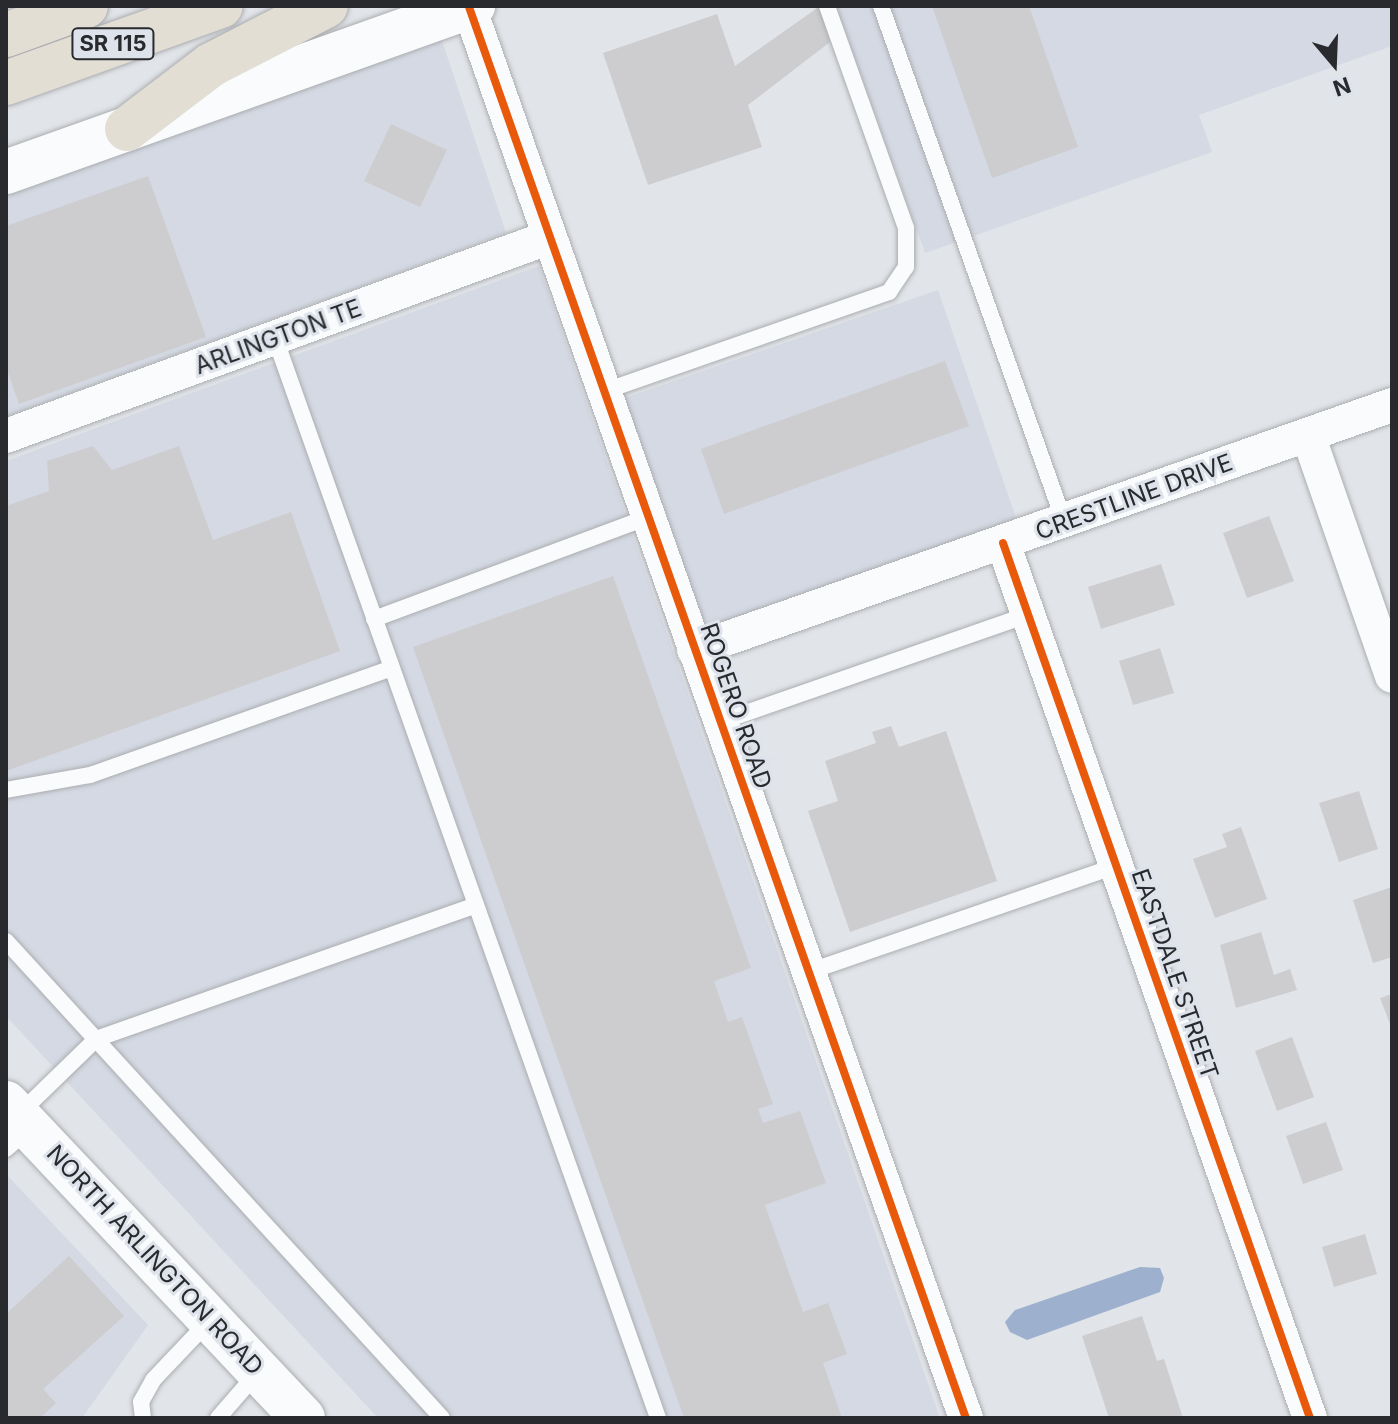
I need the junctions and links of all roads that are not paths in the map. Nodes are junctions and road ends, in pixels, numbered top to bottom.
1 (86, 6) edge
2 (221, 6) edge
3 (326, 6) edge
4 (827, 6) edge
5 (881, 6) edge
6 (471, 7) edge
7 (6, 35) edge
8 (6, 83) edge
9 (127, 129) junction
10 (6, 172) edge
11 (550, 237) junction
12 (275, 338) junction
13 (605, 391) junction
14 (1392, 405) edge
15 (1308, 435) junction
16 (6, 436) edge
17 (648, 517) junction
18 (1064, 521) junction
19 (1003, 543) junction
20 (1028, 615) junction
21 (374, 619) junction
22 (694, 650) junction
23 (392, 668) junction
24 (1392, 676) edge
25 (720, 722) junction
26 (6, 790) edge
27 (1116, 866) junction
28 (476, 905) junction
29 (6, 941) edge
30 (808, 972) junction
31 (96, 1039) junction
32 (15, 1124) edge
33 (210, 1320) junction
34 (259, 1371) junction
35 (143, 1418) edge
36 (218, 1418) edge
37 (303, 1418) edge
38 (442, 1418) edge
39 (658, 1418) edge
40 (966, 1418) edge
41 (1310, 1418) edge

1 - 7 highway, SR 115
2 - 8 highway, SR 115
3 - 9 highway
4 - 13 lane
5 - 18 lane
6 - 9 main road
6 - 11 street, ROGERO ROAD
9 - 10 main road
11 - 12 street, ARLINGTON TE
11 - 13 street, ROGERO ROAD
12 - 16 street, ARLINGTON TE
12 - 21 lane
13 - 17 street, ROGERO ROAD
14 - 15 street, CRESTLINE DRIVE
15 - 18 street, CRESTLINE DRIVE
15 - 24 street
17 - 21 lane
17 - 22 street, ROGERO ROAD
18 - 19 street, CRESTLINE DRIVE
19 - 20 street, EASTDALE STREET
19 - 22 street, CRESTLINE DRIVE
20 - 25 lane
20 - 27 street, EASTDALE STREET
21 - 23 lane
22 - 25 street, ROGERO ROAD
23 - 26 lane
23 - 28 lane
25 - 30 street, ROGERO ROAD
27 - 30 lane
27 - 41 street, EASTDALE STREET
28 - 31 lane
28 - 39 lane
29 - 31 lane
30 - 40 street, ROGERO ROAD
31 - 32 lane
31 - 38 lane
32 - 33 main road, NORTH ARLINGTON ROAD
33 - 34 main road, NORTH ARLINGTON ROAD
33 - 35 lane
34 - 36 lane
34 - 37 main road, NORTH ARLINGTON ROAD

